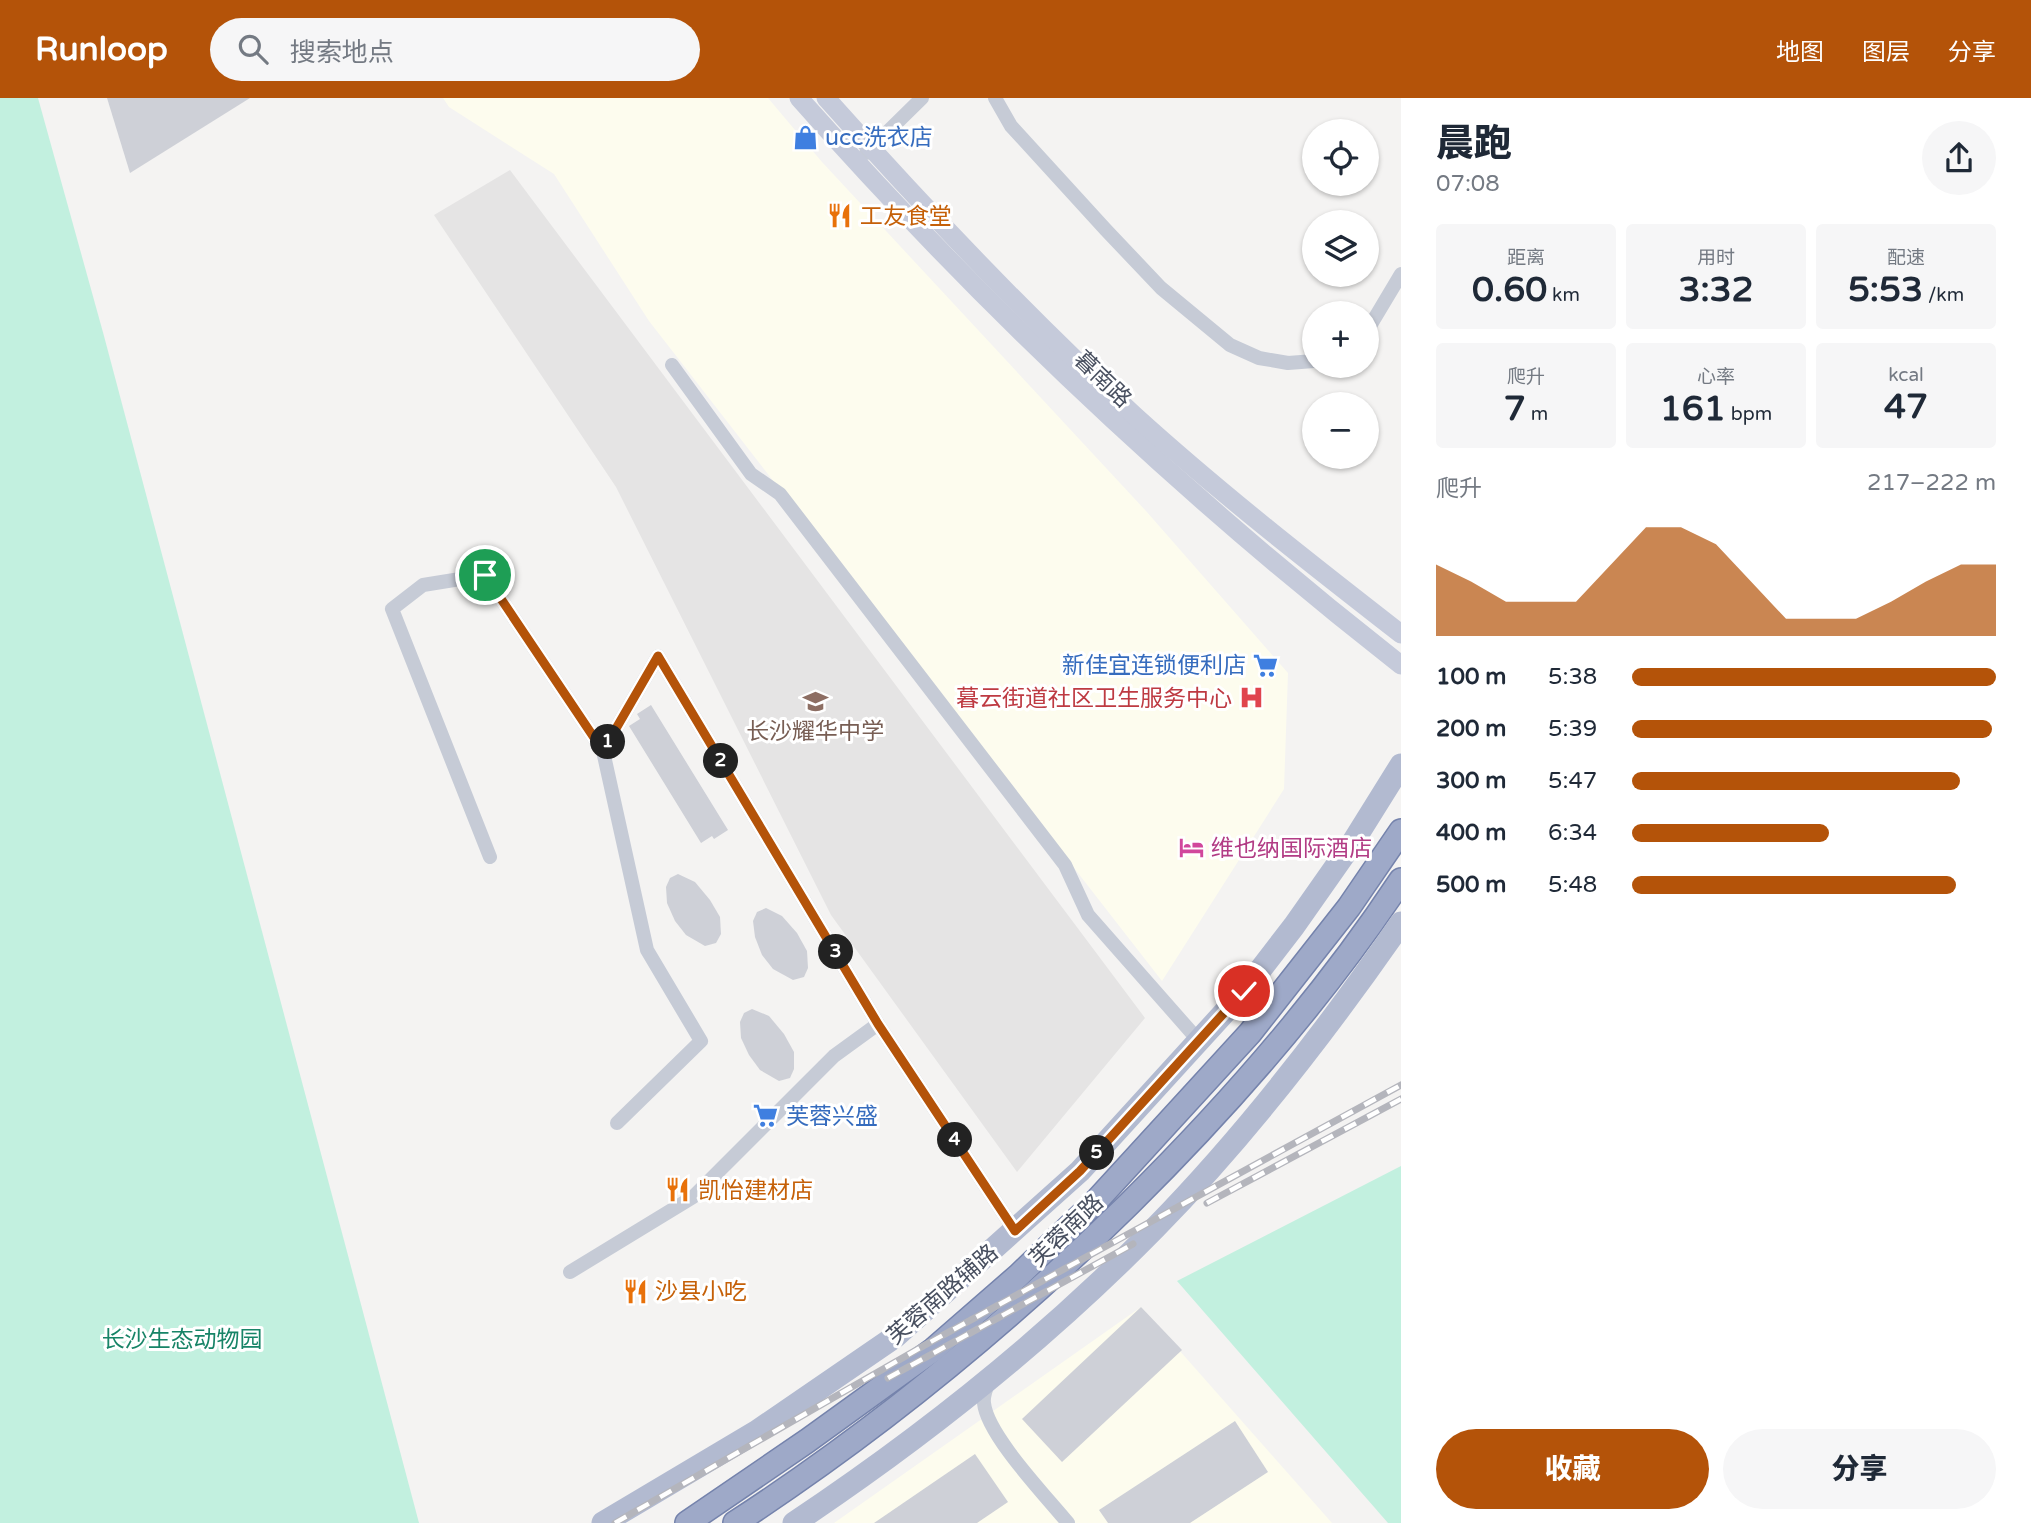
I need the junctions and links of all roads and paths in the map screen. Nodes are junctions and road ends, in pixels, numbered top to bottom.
1 (799, 98) edge
2 (826, 98) edge
3 (922, 98) edge
4 (995, 98) edge
5 (864, 155) junction
6 (1401, 274) edge
7 (1379, 311) edge
8 (1302, 362) edge
9 (672, 365) dead end
10 (1374, 613) junction
11 (1401, 627) edge
12 (1401, 634) edge
13 (1373, 643) junction
14 (1401, 665) edge
15 (1401, 673) edge
16 (603, 751) junction
17 (1400, 768) edge
18 (1401, 831) edge
19 (490, 857) dead end
20 (1401, 880) edge
21 (1401, 923) edge
22 (878, 1024) junction
23 (1199, 1041) junction
24 (617, 1123) dead end
25 (1015, 1231) junction
26 (570, 1272) dead end
27 (995, 1374) junction
28 (807, 1441) junction
29 (603, 1523) edge
30 (668, 1523) edge
31 (687, 1523) edge
32 (735, 1523) edge
33 (794, 1523) edge
34 (1068, 1523) edge

1 - 5 main road, 暮南路
2 - 5 main road, 暮南路
3 - 5 street
4 - 8 street
5 - 10 main road, 暮南路
5 - 13 main road, 暮南路
6 - 7 street
9 - 23 street
10 - 11 main road
10 - 12 main road, 暮南路
13 - 14 main road, 暮南路
13 - 15 main road
16 - 19 street
16 - 22 street
16 - 24 street
17 - 23 main road, 芙蓉南路辅路
18 - 28 highway, 芙蓉南路
20 - 32 highway, 芙蓉南路
21 - 27 main road
22 - 25 street
22 - 26 street
23 - 25 main road, 芙蓉南路辅路
25 - 29 main road, 芙蓉南路辅路
27 - 33 main road
27 - 34 street
28 - 30 highway
28 - 31 highway, 芙蓉南路

